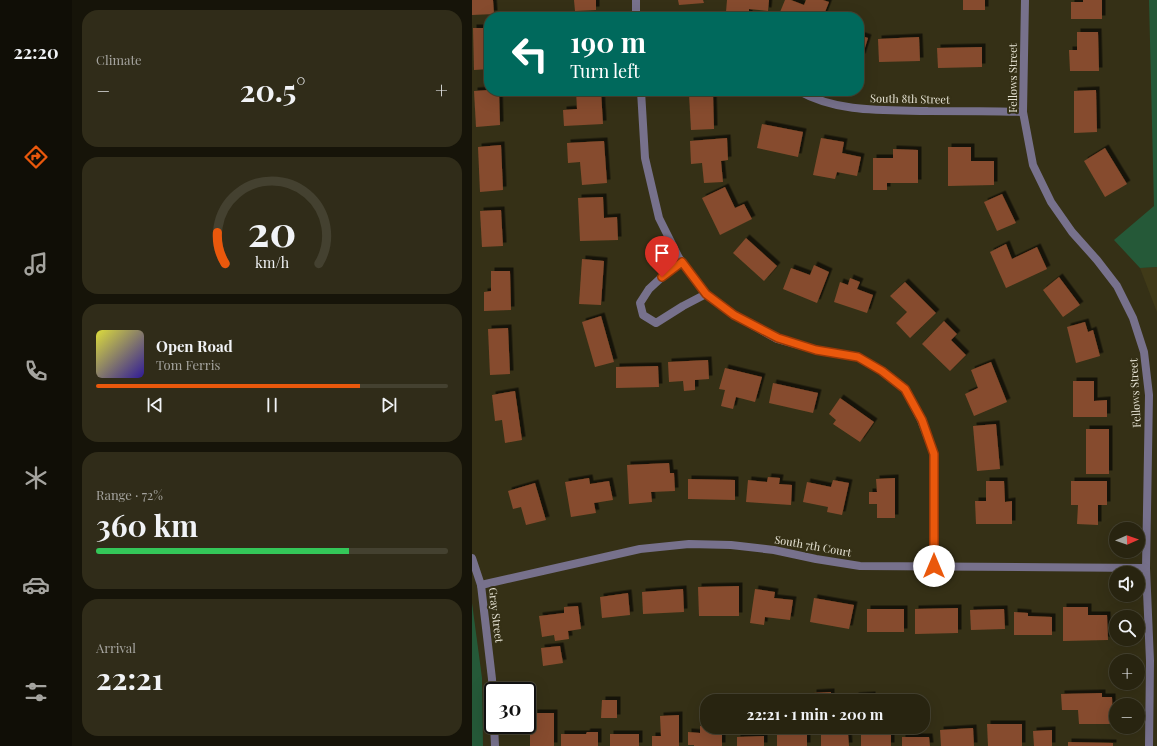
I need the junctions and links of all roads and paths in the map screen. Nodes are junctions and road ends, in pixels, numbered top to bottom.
1 (636, 0) edge
2 (1025, 0) edge
3 (636, 12) edge
4 (641, 96) edge
5 (810, 96) edge
6 (1023, 112) junction
7 (682, 262) junction
8 (706, 294) junction
9 (472, 558) edge
10 (934, 566) junction
11 (1146, 568) junction
12 (481, 585) junction
13 (1153, 661) edge
14 (492, 682) edge
15 (494, 734) edge
16 (495, 746) edge
17 (1148, 746) edge

1 - 3 street
2 - 6 street, Fellows Street
4 - 7 street
5 - 6 street, South 8th Street
6 - 11 street, Fellows Street
7 - 8 street
7 - 8 street
8 - 10 street
9 - 12 street, Gray Street
10 - 11 street, South 7th Court
10 - 12 street, South 7th Court
11 - 13 street, Fellows Street
12 - 14 street, Gray Street
13 - 17 street, Fellows Street
15 - 16 street

